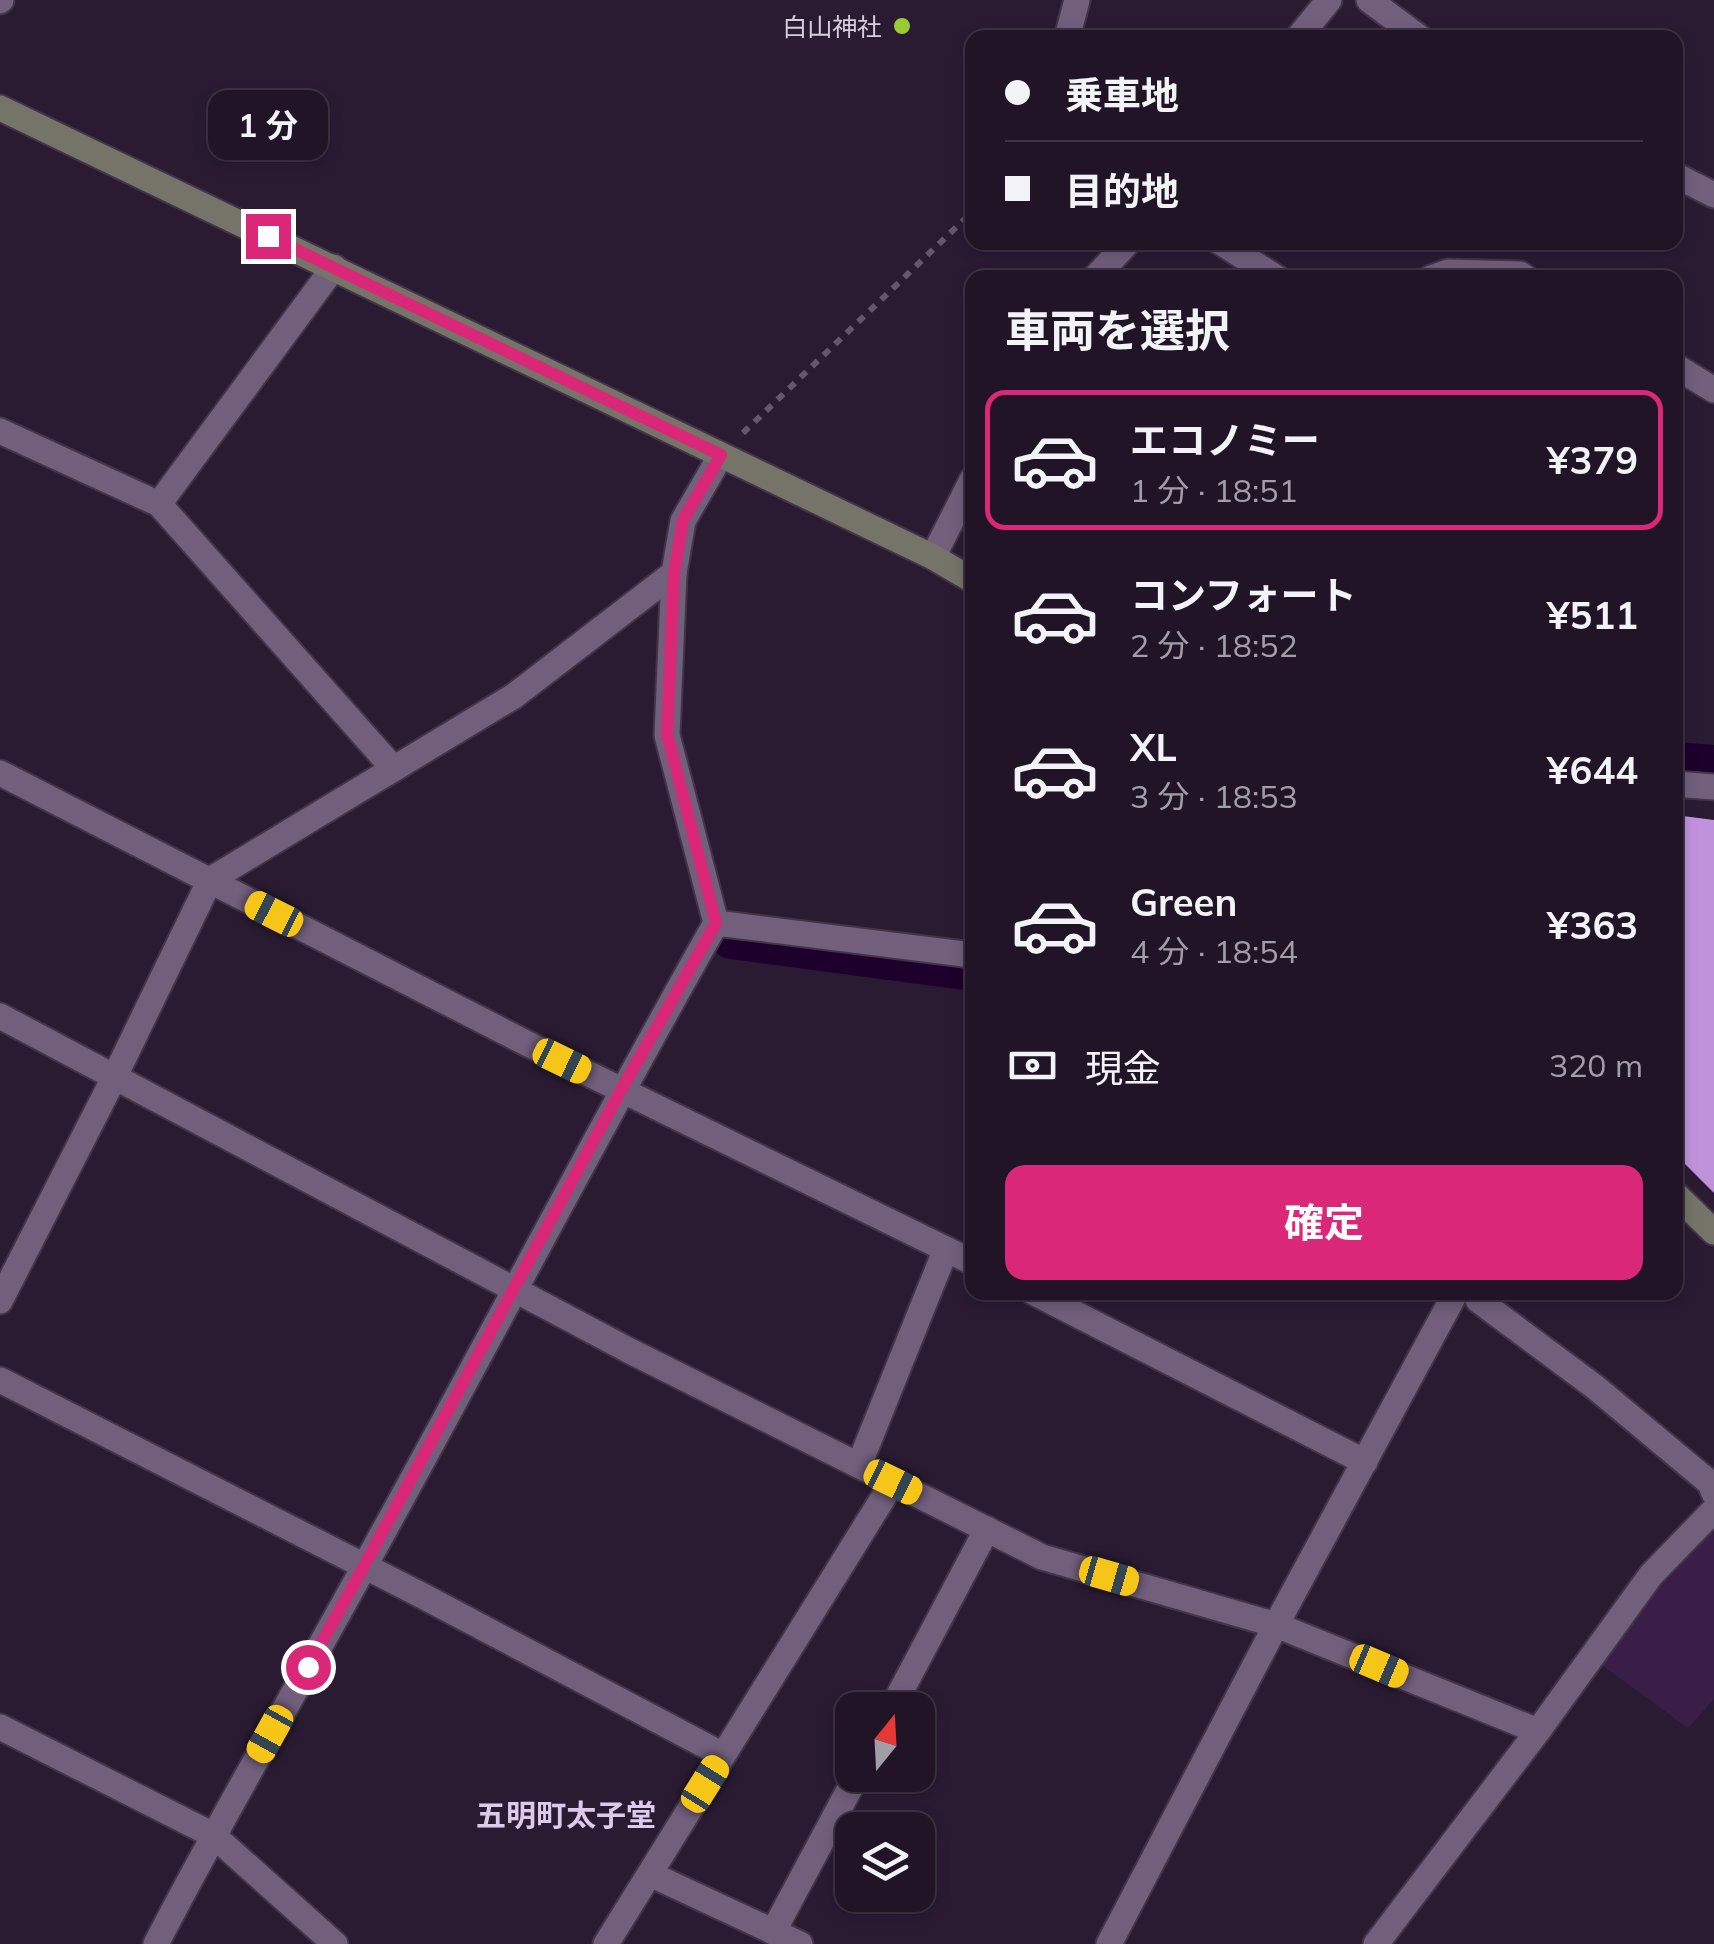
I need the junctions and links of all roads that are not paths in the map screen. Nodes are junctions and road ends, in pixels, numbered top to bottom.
1 (1077, 0) edge
2 (1329, 0) edge
3 (1368, 0) edge
4 (1069, 30) edge
5 (1305, 30) edge
6 (1409, 30) edge
7 (0, 108) edge
8 (1683, 179) edge
9 (1714, 195) edge
10 (1121, 250) edge
11 (1233, 250) edge
12 (334, 268) junction
13 (1102, 270) edge
14 (1264, 270) edge
15 (1683, 371) edge
16 (1714, 390) edge
17 (0, 431) edge
18 (721, 455) junction
19 (965, 494) edge
20 (159, 504) junction
21 (933, 556) junction
22 (674, 573) junction
23 (965, 576) edge
24 (394, 770) junction
25 (0, 773) edge
26 (1683, 785) edge
27 (1714, 787) edge
28 (210, 880) junction
29 (716, 923) junction
30 (965, 954) edge
31 (0, 1016) edge
32 (115, 1076) junction
33 (621, 1090) junction
34 (1683, 1202) edge
35 (1714, 1232) edge
36 (946, 1250) junction
37 (965, 1259) edge
38 (514, 1289) junction
39 (1049, 1300) edge
40 (1452, 1300) edge
41 (1478, 1300) edge
42 (0, 1301) edge
43 (0, 1380) edge
44 (1365, 1462) junction
45 (859, 1465) junction
46 (893, 1482) junction
47 (1714, 1493) edge
48 (1714, 1510) edge
49 (987, 1529) junction
50 (364, 1566) junction
51 (1276, 1625) junction
52 (901, 1692) edge
53 (0, 1727) edge
54 (1538, 1731) junction
55 (723, 1755) junction
56 (847, 1792) edge
57 (213, 1835) junction
58 (650, 1874) junction
59 (773, 1932) junction
60 (156, 1944) edge
61 (335, 1944) edge
62 (606, 1944) edge
63 (800, 1944) edge
64 (1109, 1944) edge
65 (1376, 1944) edge

1 - 4 street
2 - 5 street
3 - 6 street
7 - 12 main road
8 - 9 street
10 - 13 street
11 - 14 street
12 - 18 main road
12 - 20 street
15 - 16 street
17 - 20 street
18 - 21 main road
18 - 22 street
19 - 21 street
20 - 24 street
21 - 23 main road
22 - 24 street
22 - 29 street
24 - 28 street
25 - 28 street
26 - 27 street
28 - 32 street
28 - 33 street
29 - 30 street
29 - 33 street
31 - 32 street
32 - 38 street
32 - 42 street
33 - 36 street
33 - 38 street
34 - 35 main road
36 - 37 street
36 - 45 street
38 - 45 street
38 - 50 street
39 - 44 street
40 - 44 street
41 - 47 street
43 - 50 street
44 - 51 street
45 - 46 street
46 - 49 street
46 - 55 street
48 - 54 street
49 - 51 street
49 - 52 street
50 - 55 street
50 - 57 street
51 - 54 street
51 - 64 street
53 - 57 street
54 - 65 street
55 - 58 street
56 - 59 street
57 - 60 street
57 - 61 street
58 - 59 street
58 - 62 street
59 - 63 street

